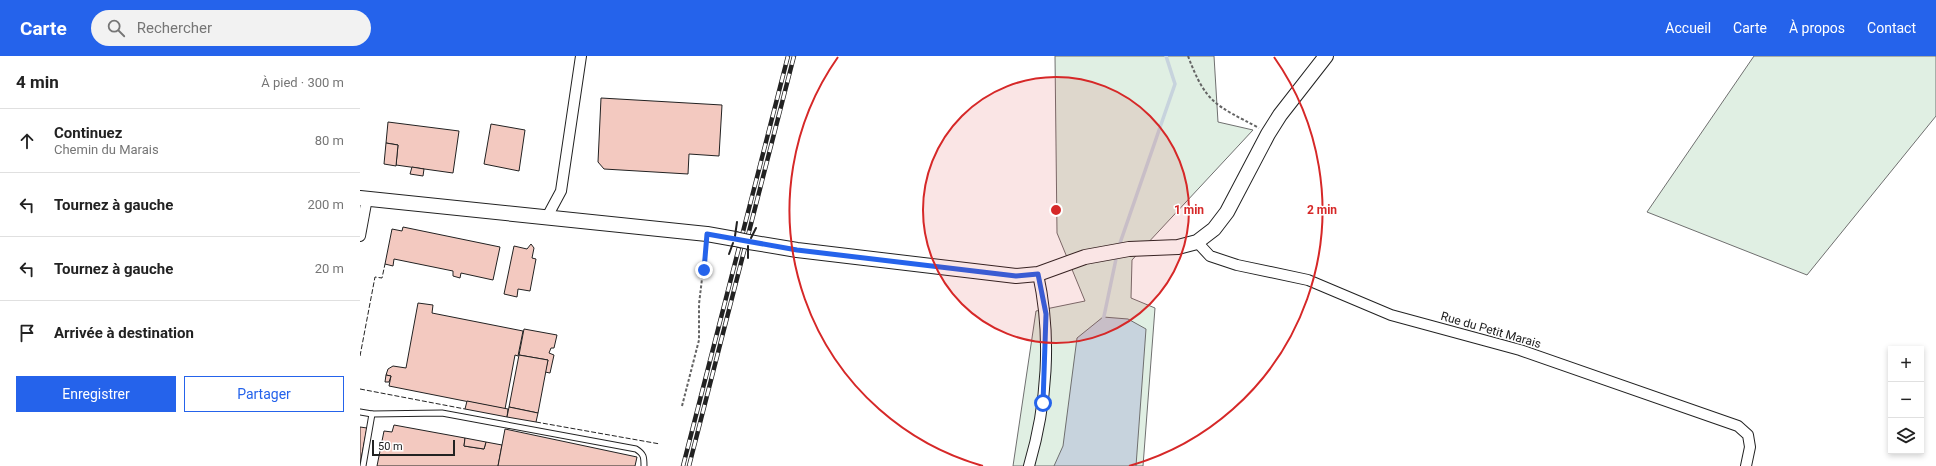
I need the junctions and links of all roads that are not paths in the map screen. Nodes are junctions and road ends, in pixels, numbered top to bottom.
1 (581, 56) edge
2 (1326, 56) edge
3 (363, 198) edge
4 (547, 218) junction
5 (360, 236) edge
6 (1197, 242) junction
7 (1038, 274) junction
8 (360, 412) edge
9 (372, 414) junction
10 (363, 466) edge
11 (644, 466) edge
12 (1028, 466) edge
13 (1746, 466) edge

1 - 4 street
2 - 6 street
3 - 4 street
3 - 5 street
4 - 7 street, bridge
6 - 7 street
6 - 13 street, Rue du Petit Marais
7 - 12 street
8 - 9 lane
9 - 10 lane
9 - 11 lane

